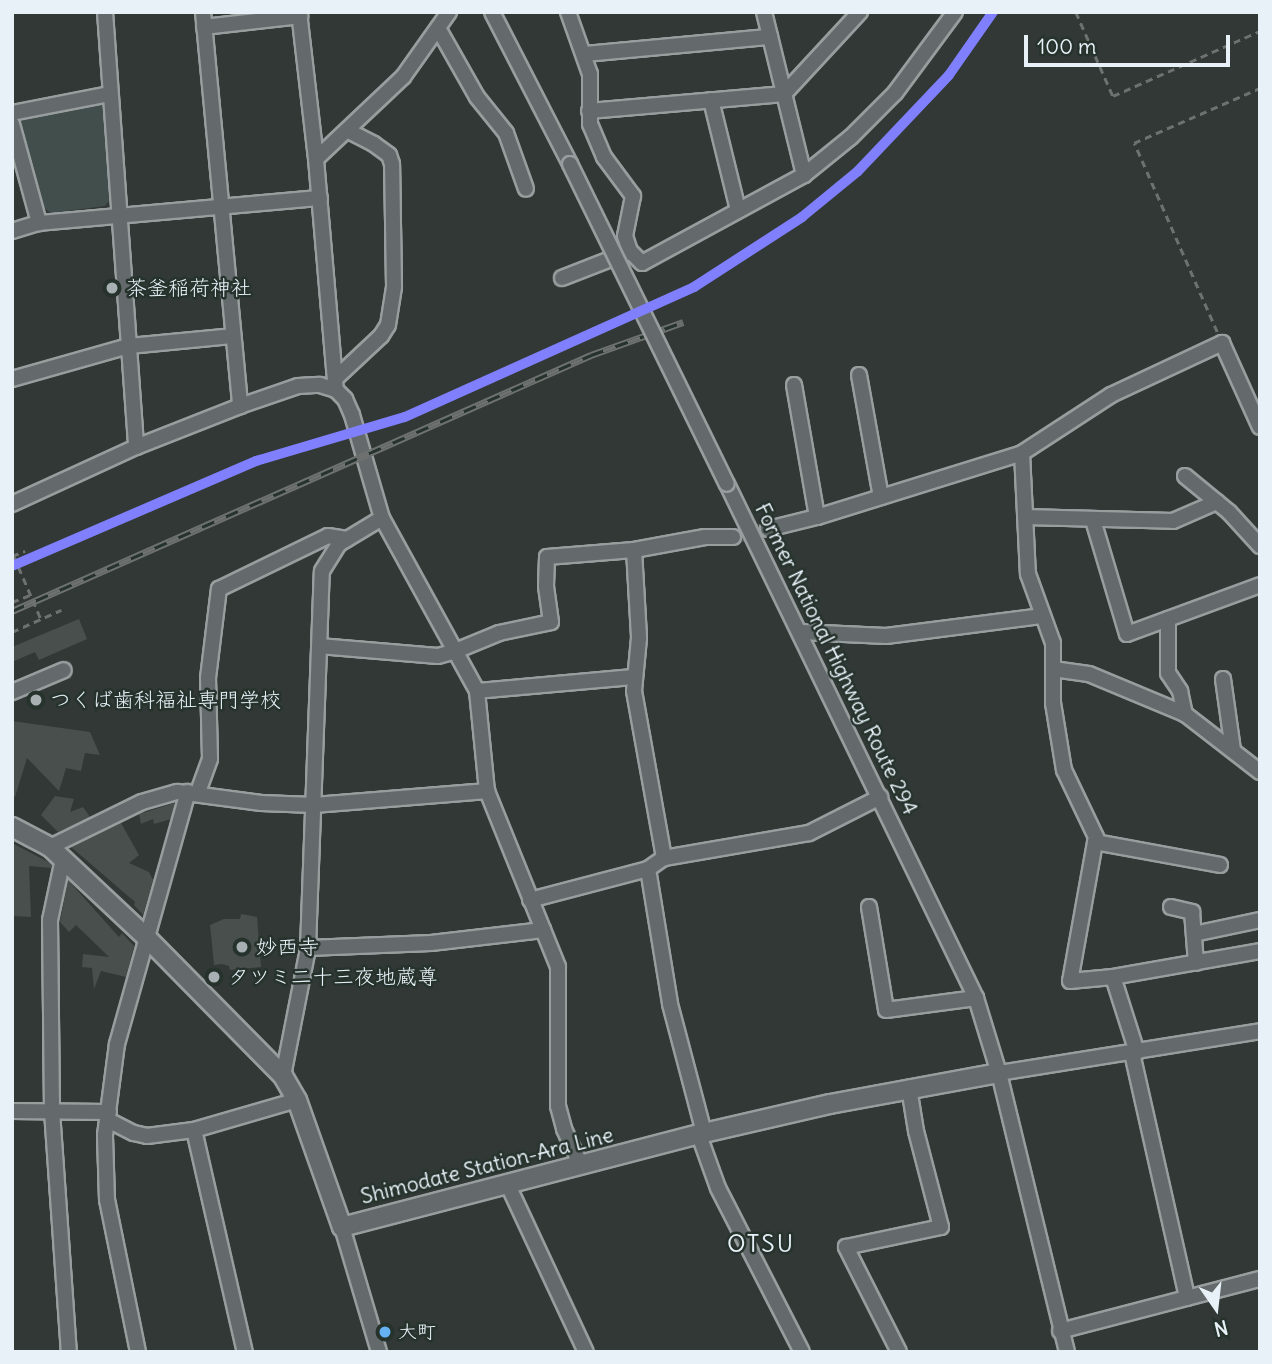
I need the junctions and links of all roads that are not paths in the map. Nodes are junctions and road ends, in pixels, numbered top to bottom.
1 (105, 12) edge
2 (450, 12) edge
3 (492, 12) edge
4 (568, 12) edge
5 (765, 12) edge
6 (860, 12) edge
7 (955, 12) edge
8 (300, 14) edge
9 (204, 20) edge
10 (438, 28) junction
11 (770, 37) junction
12 (585, 54) junction
13 (110, 94) junction
14 (784, 94) junction
15 (711, 100) junction
16 (589, 111) junction
17 (12, 113) edge
18 (12, 124) edge
19 (348, 131) junction
20 (316, 159) junction
21 (804, 175) junction
22 (525, 189) dead end
23 (320, 198) junction
24 (219, 207) junction
25 (738, 209) junction
26 (119, 215) junction
27 (39, 223) junction
28 (12, 231) edge
29 (630, 251) junction
30 (562, 278) dead end
31 (232, 336) junction
32 (129, 346) junction
33 (859, 375) dead end
34 (12, 379) edge
35 (336, 384) junction
36 (793, 384) dead end
37 (240, 406) junction
38 (1260, 427) edge
39 (136, 447) junction
40 (1022, 453) junction
41 (1185, 476) dead end
42 (881, 497) junction
43 (1217, 502) junction
44 (12, 504) edge
45 (817, 517) junction
46 (1025, 517) junction
47 (382, 518) junction
48 (1093, 520) junction
49 (768, 529) tunnel mouth
50 (733, 537) tunnel mouth
51 (347, 539) junction
52 (1260, 546) edge
53 (634, 551) junction
54 (1260, 585) edge
55 (1044, 616) junction
56 (1168, 619) junction
57 (801, 632) junction
58 (319, 646) junction
59 (453, 652) junction
60 (1053, 669) junction
61 (64, 670) dead end
62 (634, 677) junction
63 (1223, 679) dead end
64 (477, 691) junction
65 (12, 692) edge
66 (1185, 714) junction
67 (1233, 750) junction
68 (1260, 772) edge
69 (487, 790) junction
70 (193, 792) junction
71 (880, 797) junction
72 (314, 805) junction
73 (12, 827) edge
74 (1095, 842) junction
75 (56, 853) junction
76 (664, 858) junction
77 (1220, 865) dead end
78 (648, 869) junction
79 (530, 900) junction
80 (869, 907) dead end
81 (1171, 907) dead end
82 (1260, 920) edge
83 (543, 930) junction
84 (1194, 934) junction
85 (147, 938) junction
86 (308, 948) junction
87 (1260, 951) edge
88 (1196, 962) junction
89 (1113, 977) junction
90 (976, 998) junction
91 (1260, 1031) edge
92 (1134, 1053) junction
93 (999, 1073) junction
94 (283, 1076) junction
95 (909, 1088) junction
96 (297, 1100) junction
97 (12, 1111) edge
98 (52, 1111) junction
99 (109, 1116) junction
100 (194, 1130) junction
101 (701, 1134) junction
102 (581, 1165) junction
103 (508, 1185) junction
104 (342, 1227) junction
105 (1260, 1279) edge
106 (1187, 1298) junction
107 (1060, 1331) junction
108 (69, 1352) edge
109 (138, 1352) edge
110 (245, 1352) edge
111 (379, 1352) edge
112 (586, 1352) edge
113 (802, 1352) edge
114 (899, 1352) edge
115 (1067, 1352) edge

1 - 13 street
2 - 10 street
3 - 57 street, Former National Highway Route 294, bridge
4 - 12 street
5 - 11 street
6 - 14 street
7 - 21 street
8 - 9 street
8 - 20 street
9 - 24 street
10 - 19 street
10 - 22 street
11 - 12 street
11 - 14 street
12 - 16 street
13 - 17 street
13 - 26 street
14 - 15 street
14 - 21 street
15 - 16 street
15 - 25 street
16 - 29 street
18 - 27 street
19 - 20 street
19 - 35 street
20 - 23 street
21 - 25 street
23 - 24 street
23 - 35 street
24 - 26 street
24 - 31 street
25 - 29 street
26 - 27 street
26 - 32 street
27 - 28 street
29 - 30 street
31 - 32 street
31 - 37 street
32 - 34 street
32 - 39 street
33 - 42 street
35 - 37 street
35 - 47 street
36 - 45 street
37 - 39 street
38 - 40 street
39 - 44 street
40 - 42 street
40 - 46 street
41 - 43 street
42 - 45 street
43 - 48 street
43 - 52 street
45 - 49 street
46 - 48 street
46 - 55 street
47 - 51 street
47 - 59 street
48 - 56 street
50 - 53 street
51 - 58 street
51 - 70 street
53 - 59 street
53 - 62 street
54 - 56 street
55 - 57 street
55 - 60 street
56 - 66 street
57 - 71 street, Former National Highway Route 294
58 - 59 street
58 - 72 street
59 - 64 street
60 - 66 street
60 - 74 street
61 - 65 street
62 - 64 street
62 - 76 street
63 - 67 street
64 - 69 street
66 - 67 street
67 - 68 street
69 - 72 street
69 - 79 street
70 - 72 street
70 - 75 street
70 - 85 street
71 - 76 street
71 - 90 street, Former National Highway Route 294
72 - 86 street
73 - 75 main road, Shimodate Station-Ara Line
74 - 77 street
74 - 89 street
75 - 85 main road, Shimodate Station-Ara Line
75 - 98 street
76 - 78 street
78 - 79 street
78 - 101 street
79 - 83 street
80 - 90 street
81 - 84 street
82 - 84 street
83 - 86 street
83 - 102 street
84 - 88 street
85 - 94 main road, Shimodate Station-Ara Line
85 - 99 street
86 - 94 street
87 - 88 street
88 - 89 street
89 - 92 street
90 - 93 street, Former National Highway Route 294
91 - 92 street
92 - 93 street
92 - 106 street
93 - 95 main road, Shimodate Station-Ara Line
93 - 107 street, Former National Highway Route 294
94 - 96 main road, Shimodate Station-Ara Line
95 - 101 main road, Shimodate Station-Ara Line
95 - 114 street
96 - 100 street
96 - 104 main road, Shimodate Station-Ara Line
97 - 98 street
98 - 99 street
98 - 108 street
99 - 100 street
99 - 109 street
100 - 110 street
101 - 102 main road, Shimodate Station-Ara Line
101 - 113 street
102 - 103 main road, Shimodate Station-Ara Line
103 - 104 main road, Shimodate Station-Ara Line
103 - 112 street
104 - 111 street
105 - 106 street
106 - 107 street
107 - 115 street, Former National Highway Route 294

